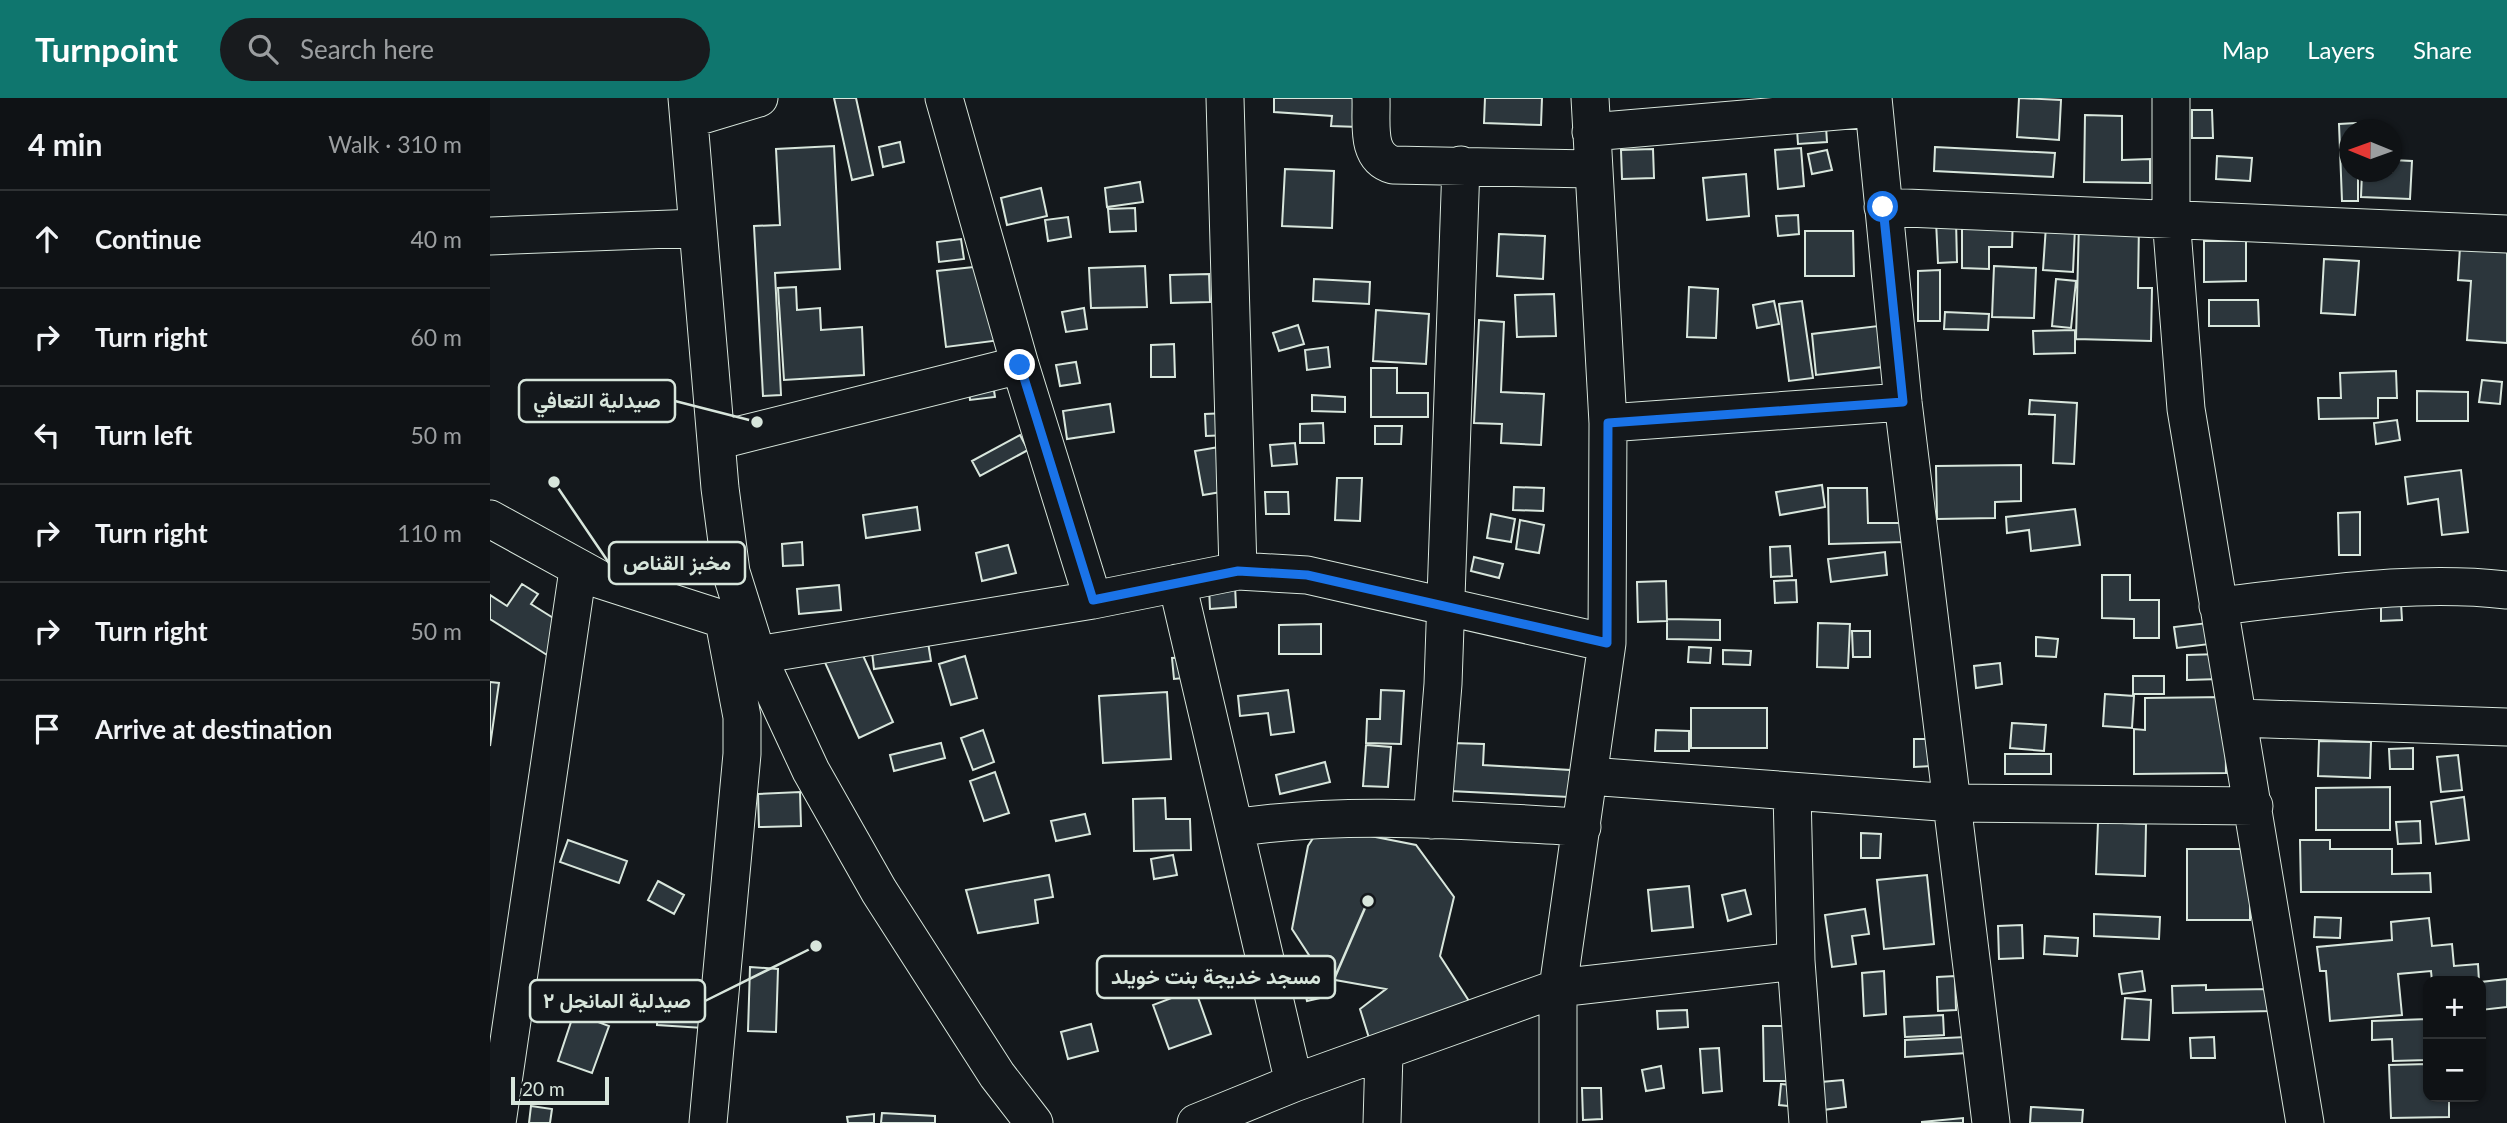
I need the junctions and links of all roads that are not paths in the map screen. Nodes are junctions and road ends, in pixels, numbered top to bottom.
1 (759, 98) edge
2 (944, 98) edge
3 (1225, 98) edge
4 (1371, 98) edge
5 (2171, 98) edge
6 (1873, 103) edge
7 (688, 108) edge
8 (1590, 115) edge
9 (1461, 165) junction
10 (1592, 169) junction
11 (1883, 207) junction
12 (2171, 217) junction
13 (697, 228) junction
14 (2507, 234) edge
15 (490, 236) edge
16 (1020, 365) junction
17 (1903, 402) junction
18 (1608, 423) junction
19 (716, 440) junction
20 (490, 519) edge
21 (578, 570) junction
22 (1238, 571) junction
23 (1177, 583) junction
24 (2507, 590) edge
25 (1093, 600) junction
26 (1446, 606) junction
27 (2218, 606) junction
28 (743, 634) junction
29 (1607, 643) junction
30 (2239, 718) junction
31 (2507, 727) edge
32 (1589, 776) junction
33 (1792, 792) junction
34 (1953, 803) junction
35 (2254, 806) junction
36 (1432, 820) junction
37 (1582, 827) junction
38 (1235, 828) junction
39 (1796, 961) junction
40 (1558, 988) junction
41 (1384, 1053) junction
42 (1294, 1083) junction
43 (497, 1123) edge
44 (708, 1123) edge
45 (1034, 1123) edge
46 (1196, 1123) edge
47 (1382, 1123) edge
48 (1558, 1123) edge
49 (1808, 1123) edge
50 (1991, 1123) edge
51 (2305, 1123) edge

1 - 7 street
2 - 16 street
3 - 22 street
4 - 9 street
5 - 12 street
6 - 8 street
6 - 11 street
7 - 13 street
8 - 10 street
9 - 10 street
9 - 26 street
10 - 18 street
11 - 12 street
11 - 17 street
12 - 14 street
12 - 27 street
13 - 15 street
13 - 19 street
16 - 19 street
16 - 25 street
17 - 18 street
17 - 34 street
18 - 29 street
19 - 28 street
20 - 21 street
21 - 28 street
21 - 43 street
22 - 23 street
22 - 26 street
23 - 25 street
23 - 38 street
24 - 27 street
25 - 28 street
26 - 29 street
26 - 36 street
27 - 30 street
28 - 44 street
28 - 45 street
29 - 32 street
30 - 31 street
30 - 35 street
32 - 33 street
32 - 37 street
33 - 34 street
33 - 39 street
34 - 35 street
34 - 50 street
35 - 51 street
36 - 37 street
36 - 38 street
37 - 40 street
38 - 42 street
39 - 40 street
39 - 49 street
40 - 41 street
40 - 48 street
41 - 42 street
41 - 47 street
42 - 46 street

